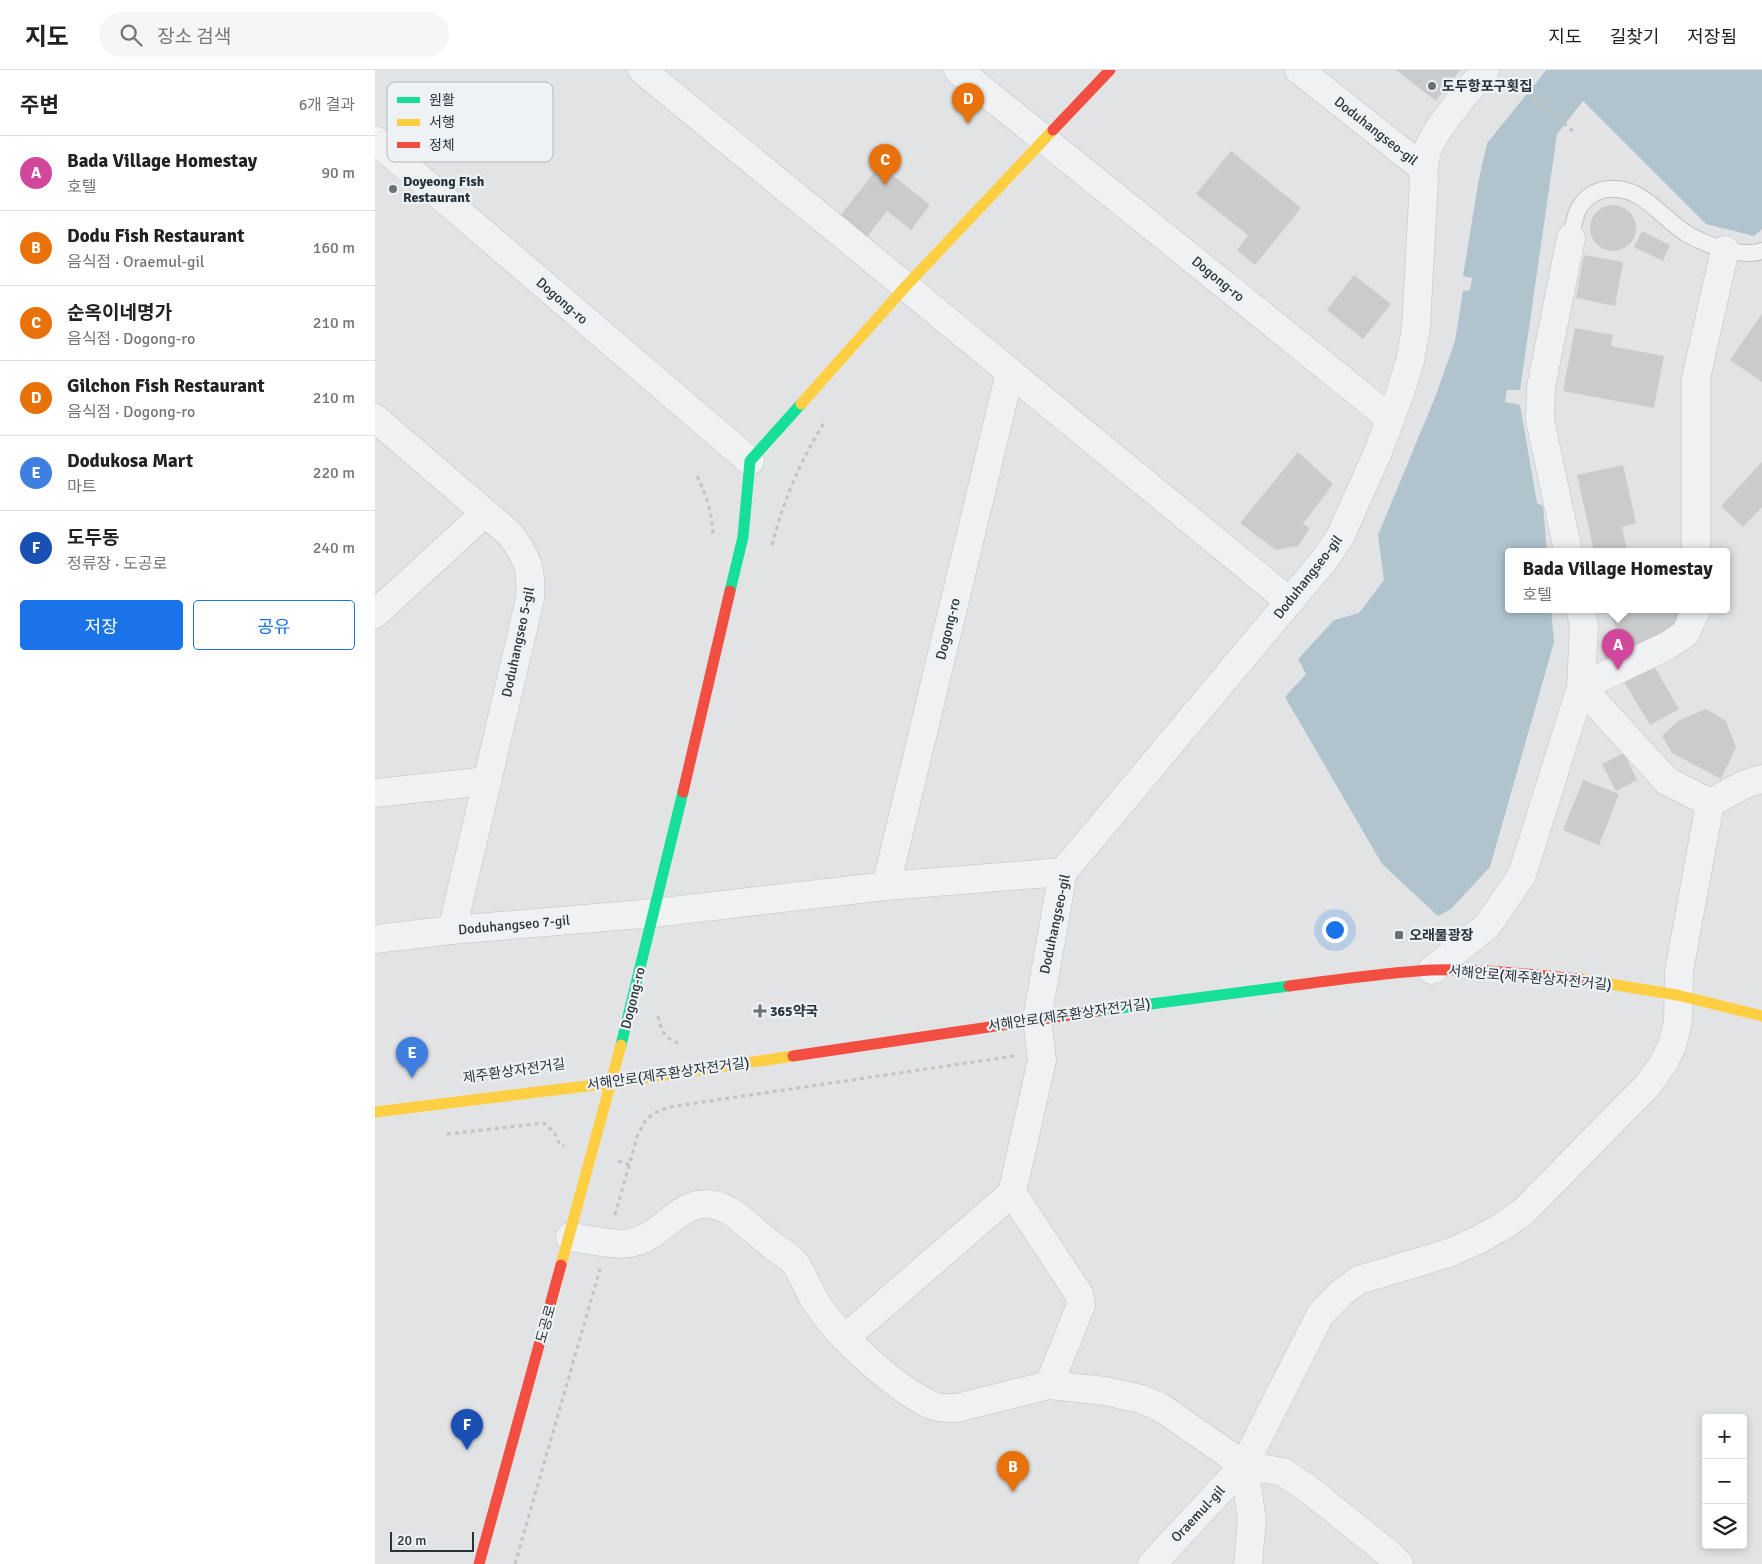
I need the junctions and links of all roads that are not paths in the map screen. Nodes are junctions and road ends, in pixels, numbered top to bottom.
1 (642, 70) edge
2 (958, 70) edge
3 (1110, 70) edge
4 (1299, 70) edge
5 (1485, 70) edge
6 (1044, 139) junction
7 (375, 140) edge
8 (387, 150) edge
9 (401, 162) edge
10 (1423, 168) junction
11 (1571, 238) joint
12 (1725, 250) junction
13 (1762, 251) edge
14 (906, 286) junction
15 (1010, 372) junction
16 (375, 418) edge
17 (1391, 419) junction
18 (750, 461) junction
19 (485, 513) junction
20 (1567, 548) edge
21 (1697, 548) edge
22 (1290, 602) junction
23 (1582, 613) edge
24 (1694, 613) edge
25 (375, 614) edge
26 (1581, 687) junction
27 (1762, 779) edge
28 (487, 781) junction
29 (375, 793) edge
30 (1710, 802) junction
31 (1063, 872) junction
32 (886, 886) junction
33 (654, 913) junction
34 (452, 930) junction
35 (375, 939) edge
36 (1432, 970) junction
37 (1677, 995) junction
38 (1762, 1016) edge
39 (1037, 1019) junction
40 (611, 1083) junction
41 (375, 1112) edge
42 (1012, 1192) junction
43 (570, 1237) junction
44 (845, 1338) junction
45 (1049, 1385) junction
46 (1244, 1465) junction
47 (479, 1564) edge
48 (1152, 1564) edge
49 (1248, 1564) edge
50 (1399, 1564) edge

1 - 14 street
2 - 6 street, Dogong-ro
3 - 6 street
4 - 10 street, Doduhangseo-gil
5 - 10 street
6 - 14 street
6 - 17 street, Dogong-ro
7 - 8 street, Dogong-ro
9 - 18 street, Dogong-ro
10 - 17 street, Doduhangseo-gil
11 - 12 lane
11 - 20 street
12 - 13 lane
12 - 21 street
14 - 15 street
14 - 18 street
15 - 22 street
15 - 32 street, Dogong-ro
16 - 19 street, Doduhangseo 5-gil
17 - 22 street, Doduhangseo-gil
18 - 33 street, Dogong-ro
19 - 25 street
19 - 28 street, Doduhangseo 5-gil
22 - 31 street, Doduhangseo-gil
23 - 26 street
24 - 26 street
26 - 30 street
26 - 36 street
27 - 30 street
28 - 29 street
28 - 34 street, Doduhangseo 5-gil
30 - 37 street, Oraemul-gil
31 - 32 street
31 - 39 street, Doduhangseo-gil
32 - 33 street
33 - 34 street, Doduhangseo 7-gil
33 - 40 street, Dogong-ro
34 - 35 street, Doduhangseo 7-gil
36 - 37 street, 서해안로(제주환상자전거길)
36 - 39 street, 서해안로(제주환상자전거길)
37 - 38 street, 서해안로(제주환상자전거길)
37 - 46 street, Oraemul-gil
39 - 40 street, 서해안로(제주환상자전거길)
39 - 42 street, Doduhangseo-gil
40 - 41 street, 서해안로(제주환상자전거길)
40 - 43 street, 도공로
42 - 44 street
42 - 45 street
43 - 44 street
43 - 47 street, 도공로
44 - 45 street
45 - 46 street
46 - 48 street, Oraemul-gil
46 - 49 street
46 - 50 street

